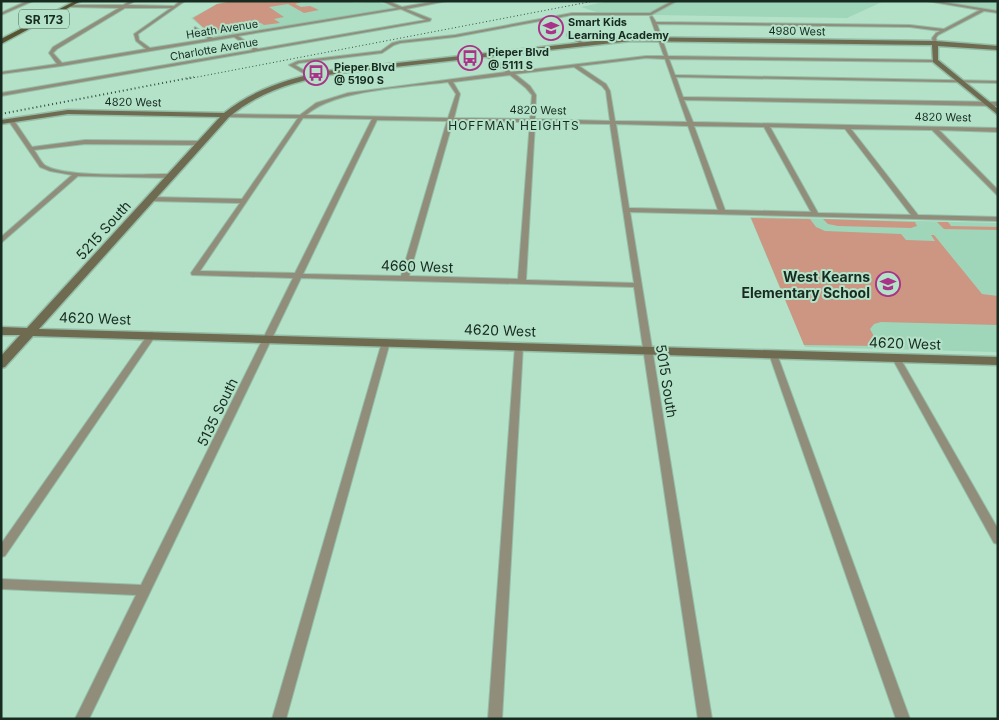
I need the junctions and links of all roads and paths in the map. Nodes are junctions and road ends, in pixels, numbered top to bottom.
1 (31, 1) edge
2 (79, 1) edge
3 (133, 1) edge
4 (183, 1) edge
5 (384, 1) edge
6 (445, 1) edge
7 (675, 1) edge
8 (929, 1) edge
9 (70, 6) junction
10 (124, 6) junction
11 (175, 7) junction
12 (402, 8) junction
13 (983, 10) junction
14 (998, 12) edge
15 (1, 14) edge
16 (650, 14) junction
17 (654, 22) junction
18 (195, 28) dead end
19 (945, 30) junction
20 (568, 35) dead end
21 (235, 36) junction
22 (1, 38) edge
23 (10, 38) junction
24 (659, 38) junction
25 (213, 40) junction
26 (1, 42) edge
27 (582, 43) junction
28 (935, 43) junction
29 (998, 48) edge
30 (150, 50) junction
31 (257, 50) junction
32 (486, 54) junction
33 (666, 57) junction
34 (935, 61) junction
35 (61, 65) junction
36 (574, 65) junction
37 (1, 73) edge
38 (510, 73) junction
39 (310, 76) junction
40 (673, 76) junction
41 (449, 80) junction
42 (958, 81) junction
43 (998, 82) edge
44 (1, 95) edge
45 (681, 98) junction
46 (986, 104) junction
47 (998, 104) edge
48 (998, 113) edge
49 (226, 115) junction
50 (302, 116) junction
51 (376, 118) junction
52 (450, 119) junction
53 (11, 120) junction
54 (532, 121) junction
55 (1, 122) edge
56 (613, 122) junction
57 (690, 124) junction
58 (766, 125) junction
59 (846, 127) junction
60 (933, 128) junction
61 (998, 130) edge
62 (200, 143) junction
63 (30, 149) junction
64 (77, 174) junction
65 (171, 176) junction
66 (998, 194) edge
67 (150, 199) junction
68 (244, 201) junction
69 (627, 210) junction
70 (722, 212) junction
71 (816, 215) junction
72 (916, 217) junction
73 (998, 219) edge
74 (1, 231) edge
75 (12, 232) junction
76 (1, 242) edge
77 (298, 276) junction
78 (404, 279) junction
79 (522, 282) junction
80 (639, 285) junction
81 (1, 330) edge
82 (31, 331) junction
83 (152, 335) junction
84 (268, 338) junction
85 (386, 342) junction
86 (519, 346) junction
87 (649, 351) junction
88 (773, 354) junction
89 (896, 358) junction
90 (998, 361) edge
91 (1, 364) edge
92 (998, 540) edge
93 (1, 553) edge
94 (1, 584) edge
95 (145, 590) junction
96 (82, 719) edge
97 (279, 719) edge
98 (495, 719) edge
99 (705, 719) edge
100 (903, 719) edge

1 - 15 street
2 - 9 main road, SR 173
3 - 10 street
4 - 11 street
5 - 12 street
6 - 12 street, Heath Avenue
7 - 16 street
8 - 13 street
9 - 10 street
9 - 23 main road, SR 173
10 - 11 street
10 - 35 street
11 - 30 street
12 - 21 street, Heath Avenue
12 - 31 street, Charlotte Avenue
13 - 14 street
13 - 19 street
16 - 17 street
16 - 39 street
17 - 19 street
17 - 24 street
18 - 25 street
19 - 28 street
20 - 27 street
21 - 25 street, Heath Avenue
21 - 31 street
22 - 23 street
23 - 26 main road, SR 173
24 - 27 street, 4980 West
24 - 28 street, 4980 West
24 - 33 street
25 - 30 street, Heath Avenue
27 - 32 street, 4980 West
28 - 29 street, 4980 West
28 - 34 street
30 - 35 street, Heath Avenue
31 - 44 street, Charlotte Avenue
32 - 38 street
32 - 39 street, 5215 South
33 - 34 street
33 - 36 street
33 - 40 street
34 - 42 street
35 - 37 street, Heath Avenue
36 - 38 street
36 - 56 street, 5015 South
38 - 41 street
38 - 54 street
39 - 49 street, 5215 South
40 - 42 street
40 - 45 street
41 - 50 street
41 - 52 street
42 - 43 street
42 - 46 street
45 - 46 street
45 - 57 street
46 - 47 street
46 - 48 street
49 - 50 street, 4820 West
49 - 53 street, 4820 West
49 - 62 street, 5215 South
50 - 51 street, 4820 West
50 - 68 street
51 - 52 street, 4820 West
51 - 77 street, 5135 South
52 - 54 street, 4820 West
52 - 78 street
53 - 55 street, 4820 West
53 - 63 street
54 - 56 street, 4820 West
54 - 79 street
56 - 57 street, 4820 West
56 - 69 street, 5015 South
57 - 58 street, 4820 West
57 - 70 street
58 - 59 street, 4820 West
58 - 71 street
59 - 60 street, 4820 West
59 - 72 street
60 - 61 street, 4820 West
60 - 66 street
62 - 63 street
62 - 65 street, 5215 South
63 - 64 street
64 - 65 street
64 - 75 street
65 - 67 street, 5215 South
67 - 68 street
67 - 82 street, 5215 South
68 - 77 street, 4660 West
69 - 70 street
69 - 80 street, 5015 South
70 - 71 street
71 - 72 street
72 - 73 street
74 - 75 street
75 - 76 street
77 - 78 street, 4660 West
77 - 84 street, 5135 South
78 - 79 street, 4660 West
79 - 80 street, 4660 West
80 - 87 street, 5015 South
81 - 82 street, 4620 West
82 - 83 street, 4620 West
82 - 91 street, 5215 South
83 - 84 street, 4620 West
83 - 93 street
84 - 85 street, 4620 West
84 - 95 street, 5135 South
85 - 86 street, 4620 West
85 - 97 street
86 - 87 street, 4620 West
86 - 98 street
87 - 88 street, 4620 West
87 - 99 street, 5015 South
88 - 89 street, 4620 West
88 - 100 street
89 - 90 street, 4620 West
89 - 92 street
94 - 95 street
95 - 96 street, 5135 South

